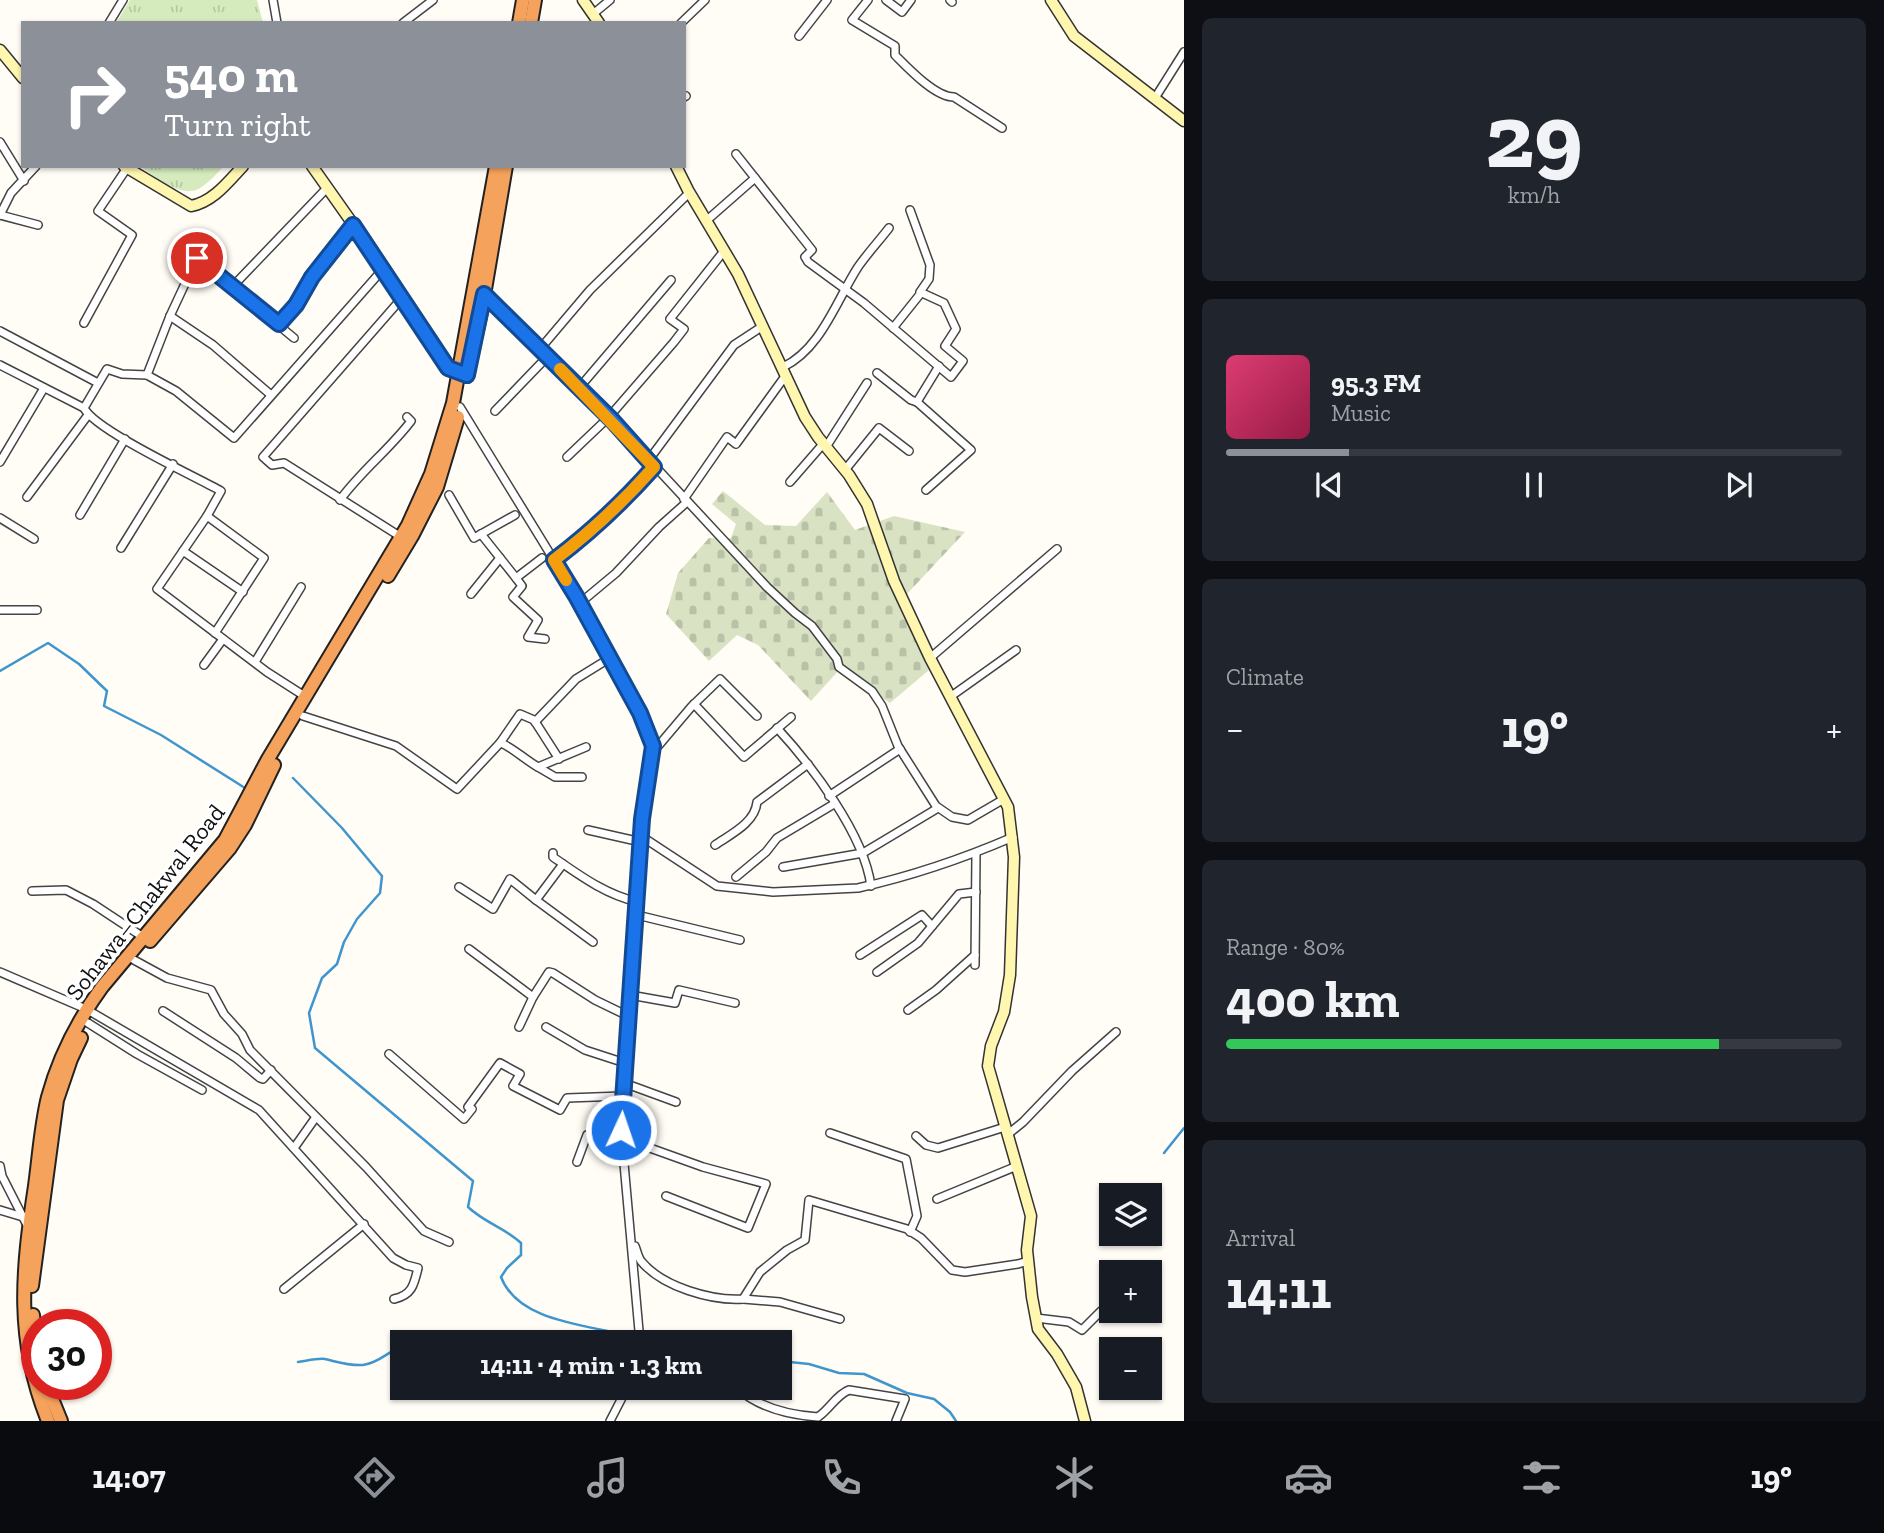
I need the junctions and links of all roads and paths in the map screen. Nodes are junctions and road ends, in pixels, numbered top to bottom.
1 (123, 0) edge
2 (273, 0) edge
3 (523, 0) edge
4 (535, 0) edge
5 (583, 0) edge
6 (610, 0) edge
7 (705, 0) edge
8 (827, 0) edge
9 (868, 0) edge
10 (886, 0) edge
11 (911, 0) edge
12 (1051, 0) edge
13 (428, 1) edge
14 (596, 18) edge
15 (110, 21) edge
16 (277, 21) edge
17 (405, 21) edge
18 (519, 21) edge
19 (531, 21) edge
20 (683, 21) edge
21 (799, 36) dead end
22 (0, 50) edge
23 (1184, 52) edge
24 (21, 76) edge
25 (1155, 98) junction
26 (1184, 121) edge
27 (1002, 128) dead end
28 (0, 142) edge
29 (736, 154) dead end
30 (34, 168) edge
31 (125, 168) edge
32 (128, 168) edge
33 (241, 168) edge
34 (313, 168) edge
35 (496, 168) edge
36 (506, 168) edge
37 (677, 168) edge
38 (755, 178) junction
39 (24, 181) junction
40 (327, 188) junction
41 (690, 193) junction
42 (910, 209) dead end
43 (0, 215) edge
44 (706, 220) junction
45 (38, 225) dead end
46 (353, 225) junction
47 (889, 228) dead end
48 (724, 251) junction
49 (384, 268) junction
50 (671, 280) dead end
51 (233, 286) junction
52 (844, 290) junction
53 (921, 293) junction
54 (484, 294) junction
55 (402, 298) junction
56 (170, 316) junction
57 (84, 323) dead end
58 (279, 324) junction
59 (762, 326) junction
60 (892, 327) junction
61 (0, 331) edge
62 (295, 338) dead end
63 (540, 349) junction
64 (547, 357) junction
65 (0, 365) edge
66 (939, 366) junction
67 (784, 371) junction
68 (877, 373) dead end
69 (463, 374) junction
70 (147, 375) junction
71 (98, 383) junction
72 (867, 383) dead end
73 (44, 388) junction
74 (579, 388) junction
75 (271, 395) junction
76 (917, 402) junction
77 (460, 407) junction
78 (495, 411) dead end
79 (86, 412) junction
80 (407, 416) dead end
81 (609, 417) junction
82 (125, 439) junction
83 (825, 445) junction
84 (909, 451) dead end
85 (567, 457) dead end
86 (0, 462) edge
87 (173, 464) junction
88 (651, 464) junction
89 (845, 470) junction
90 (790, 482) dead end
91 (926, 490) dead end
92 (449, 495) dead end
93 (27, 497) dead end
94 (340, 500) junction
95 (686, 500) junction
96 (80, 514) dead end
97 (515, 515) dead end
98 (207, 516) junction
99 (0, 518) edge
100 (481, 534) junction
101 (401, 537) junction
102 (34, 539) dead end
103 (121, 548) dead end
104 (1057, 549) dead end
105 (183, 551) junction
106 (500, 558) junction
107 (542, 558) dead end
108 (554, 560) junction
109 (516, 578) junction
110 (301, 587) dead end
111 (243, 592) junction
112 (471, 594) dead end
113 (580, 603) junction
114 (0, 610) edge
115 (37, 610) dead end
116 (215, 633) junction
117 (223, 639) junction
118 (545, 639) dead end
119 (1016, 650) dead end
120 (610, 658) junction
121 (930, 658) junction
122 (255, 662) junction
123 (204, 666) dead end
124 (306, 697) junction
125 (950, 697) junction
126 (694, 704) junction
127 (303, 716) junction
128 (757, 716) dead end
129 (791, 717) dead end
130 (535, 722) junction
131 (777, 728) junction
132 (500, 743) junction
133 (653, 746) junction
134 (586, 747) dead end
135 (900, 749) junction
136 (559, 759) junction
137 (808, 764) junction
138 (538, 767) junction
139 (582, 777) dead end
140 (829, 796) junction
141 (1004, 799) junction
142 (834, 804) junction
143 (938, 808) junction
144 (588, 830) dead end
145 (1013, 837) junction
146 (641, 839) junction
147 (715, 845) dead end
148 (553, 853) dead end
149 (863, 853) junction
150 (976, 853) junction
151 (564, 864) junction
152 (783, 867) dead end
153 (736, 877) dead end
154 (870, 886) junction
155 (459, 887) dead end
156 (32, 891) dead end
157 (976, 892) junction
158 (536, 900) junction
159 (638, 902) junction
160 (637, 915) junction
161 (932, 926) junction
162 (142, 937) junction
163 (740, 940) dead end
164 (593, 942) dead end
165 (470, 949) dead end
166 (860, 955) dead end
167 (975, 955) junction
168 (134, 960) junction
169 (975, 965) dead end
170 (0, 972) edge
171 (877, 972) dead end
172 (630, 995) junction
173 (533, 997) junction
174 (735, 1003) dead end
175 (908, 1010) dead end
176 (163, 1011) dead end
177 (89, 1015) junction
178 (628, 1016) junction
179 (519, 1027) dead end
180 (546, 1027) dead end
181 (1116, 1032) dead end
182 (388, 1054) dead end
183 (625, 1063) junction
184 (271, 1070) junction
185 (624, 1083) junction
186 (202, 1090) dead end
187 (623, 1096) junction
188 (676, 1102) dead end
189 (316, 1117) junction
190 (1006, 1131) junction
191 (831, 1133) dead end
192 (916, 1136) dead end
193 (622, 1138) junction
194 (293, 1148) junction
195 (577, 1162) dead end
196 (0, 1166) edge
197 (1017, 1166) junction
198 (666, 1196) dead end
199 (937, 1199) dead end
200 (0, 1210) edge
201 (26, 1222) junction
202 (364, 1224) junction
203 (910, 1231) junction
204 (632, 1239) junction
205 (449, 1242) dead end
206 (1028, 1261) junction
207 (284, 1289) dead end
208 (394, 1299) dead end
209 (743, 1299) junction
210 (34, 1309) edge
211 (1099, 1313) edge
212 (1036, 1318) junction
213 (840, 1319) dead end
214 (639, 1330) edge
215 (52, 1400) edge
216 (621, 1400) edge
217 (757, 1400) edge
218 (48, 1421) edge
219 (61, 1421) edge
220 (610, 1421) edge
221 (896, 1421) edge
222 (1085, 1421) edge

1 - 15 street
2 - 16 street
3 - 18 highway
4 - 19 highway
5 - 14 street
6 - 14 street
7 - 20 street
8 - 21 street
9 - 27 street
10 - 11 street
12 - 25 street
13 - 17 street
22 - 24 street
23 - 25 street
25 - 26 street
28 - 39 street
29 - 38 street
30 - 39 street
31 - 57 street
32 - 33 street
34 - 40 street
35 - 69 highway
36 - 54 highway
37 - 41 street
38 - 44 street
38 - 52 street
39 - 43 street
40 - 46 street
40 - 51 street
41 - 44 street
41 - 63 street
42 - 53 street
43 - 45 street
44 - 48 street
46 - 49 street
46 - 58 street
47 - 52 street
48 - 59 street
48 - 81 street
49 - 55 street
49 - 75 street
50 - 74 street
51 - 56 street
51 - 58 street
52 - 60 street
52 - 67 street
53 - 60 street
53 - 66 street
54 - 63 street
54 - 69 highway
55 - 69 street
55 - 94 street
56 - 70 street
56 - 75 street
58 - 62 street
59 - 67 street
59 - 88 street
60 - 66 street
61 - 71 street
63 - 64 street
64 - 74 street
64 - 78 street
65 - 73 street
66 - 76 street
67 - 83 street
67 - 95 street
68 - 76 street
69 - 77 highway
69 - 101 highway, Sohawa–Chakwal Road
70 - 71 street
70 - 75 street
71 - 79 street
72 - 83 street
73 - 79 street
73 - 86 street
74 - 81 street
76 - 91 street
77 - 108 street
77 - 127 highway
79 - 82 street
79 - 93 street
80 - 94 street
81 - 85 street
81 - 88 street
82 - 87 street
82 - 96 street
83 - 89 street
83 - 90 street
84 - 89 street
87 - 98 street
87 - 103 street
88 - 95 street
88 - 108 street
89 - 121 street
92 - 100 street
94 - 101 street
95 - 113 street
95 - 135 street
97 - 100 street
98 - 105 street
98 - 111 street
99 - 102 street
100 - 106 street
101 - 124 highway, Sohawa–Chakwal Road
104 - 121 street
105 - 111 street
105 - 116 street
106 - 109 street
106 - 112 street
107 - 109 street
108 - 113 street
109 - 118 street
110 - 122 street
111 - 116 street
113 - 120 street
114 - 115 street
116 - 117 street
117 - 122 street
117 - 123 street
119 - 125 street
120 - 130 street
120 - 133 street
121 - 125 street
122 - 124 street
124 - 162 highway, Sohawa–Chakwal Road
125 - 141 street
126 - 128 street
126 - 131 street
126 - 133 street
127 - 132 street
127 - 168 highway
129 - 131 street
130 - 132 street
130 - 136 street
131 - 137 street
132 - 138 street
133 - 146 street
134 - 136 street
135 - 140 street
135 - 143 street
136 - 138 street
137 - 140 street
137 - 147 street
138 - 139 street
140 - 142 street
141 - 143 street
141 - 145 street
142 - 149 street
142 - 153 street
143 - 149 street
144 - 146 street
145 - 150 street
145 - 190 street
146 - 154 street
146 - 159 street
148 - 151 street
149 - 152 street
149 - 154 street
150 - 154 street
150 - 157 street
151 - 158 street
151 - 159 street
155 - 158 street
156 - 162 street
157 - 161 street
157 - 167 street
158 - 164 street
159 - 160 street
160 - 163 street
160 - 172 street
161 - 166 street
161 - 171 street
162 - 177 highway, Sohawa–Chakwal Road
165 - 173 street
167 - 169 street
167 - 175 street
168 - 177 highway
168 - 184 street
170 - 177 street
172 - 174 street
172 - 178 street
173 - 178 street
173 - 179 street
176 - 184 street
177 - 186 street
177 - 194 street
177 - 201 highway, Sohawa–Chakwal Road
177 - 210 highway
178 - 183 street
180 - 183 street
181 - 190 street
182 - 187 street
183 - 185 street
184 - 189 street
185 - 187 street
185 - 188 street
187 - 193 street
189 - 194 street
189 - 205 street
190 - 192 street
190 - 197 street
191 - 203 street
193 - 195 street
193 - 198 street
193 - 204 street
194 - 202 street
196 - 201 street
197 - 199 street
197 - 206 street
200 - 201 street
201 - 218 highway, Sohawa–Chakwal Road
202 - 207 street
202 - 208 street
203 - 206 street
203 - 209 street
204 - 209 street
204 - 214 street
206 - 212 street
209 - 213 street
211 - 212 street
212 - 222 street
215 - 219 highway
216 - 220 street
217 - 221 street

